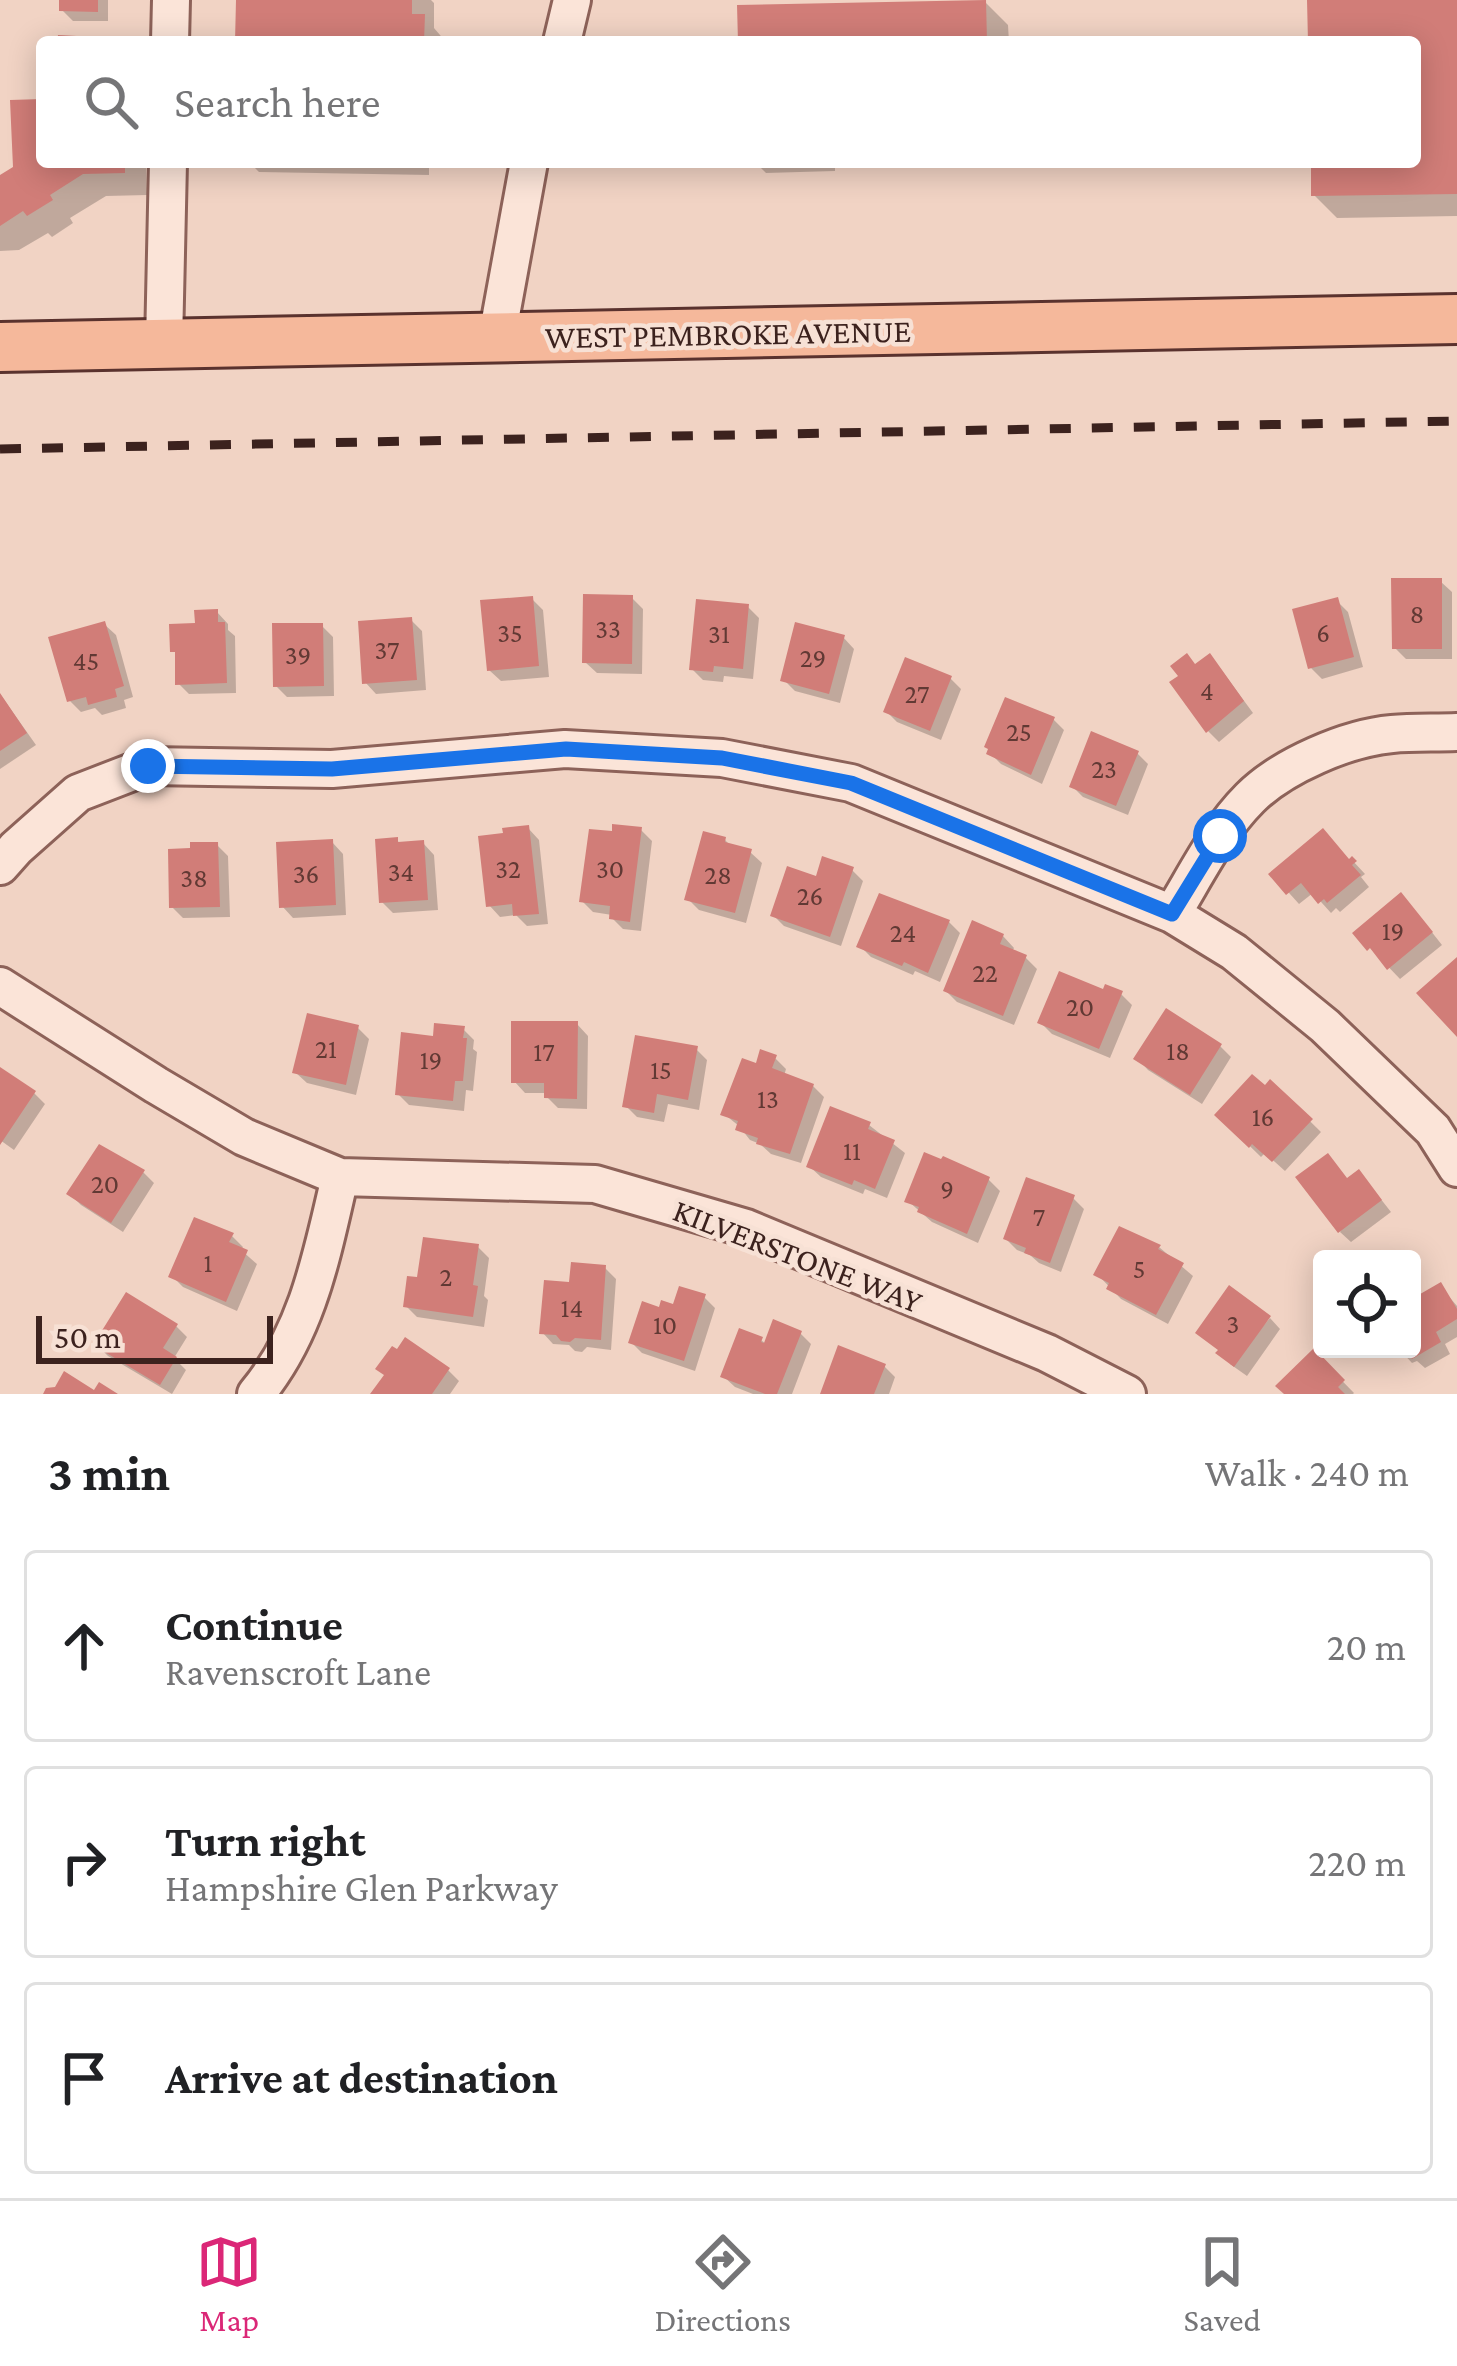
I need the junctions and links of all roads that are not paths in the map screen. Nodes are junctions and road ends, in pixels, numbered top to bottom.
1 (171, 0) edge
2 (572, 0) edge
3 (170, 36) edge
4 (563, 36) edge
5 (167, 168) edge
6 (528, 168) edge
7 (1457, 319) edge
8 (496, 337) junction
9 (164, 344) junction
10 (0, 347) edge
11 (1457, 733) edge
12 (0, 866) edge
13 (1172, 914) junction
14 (0, 986) edge
15 (1457, 1168) edge
16 (340, 1177) junction
17 (256, 1394) edge
18 (1127, 1394) edge

1 - 3 street
2 - 4 street
5 - 9 street
6 - 8 street
7 - 8 main road, WEST PEMBROKE AVENUE
8 - 9 main road, WEST PEMBROKE AVENUE
9 - 10 main road, WEST PEMBROKE AVENUE
11 - 13 street
12 - 13 street
13 - 15 street
14 - 16 street, KILVERSTONE WAY
16 - 17 street
16 - 18 street, KILVERSTONE WAY

